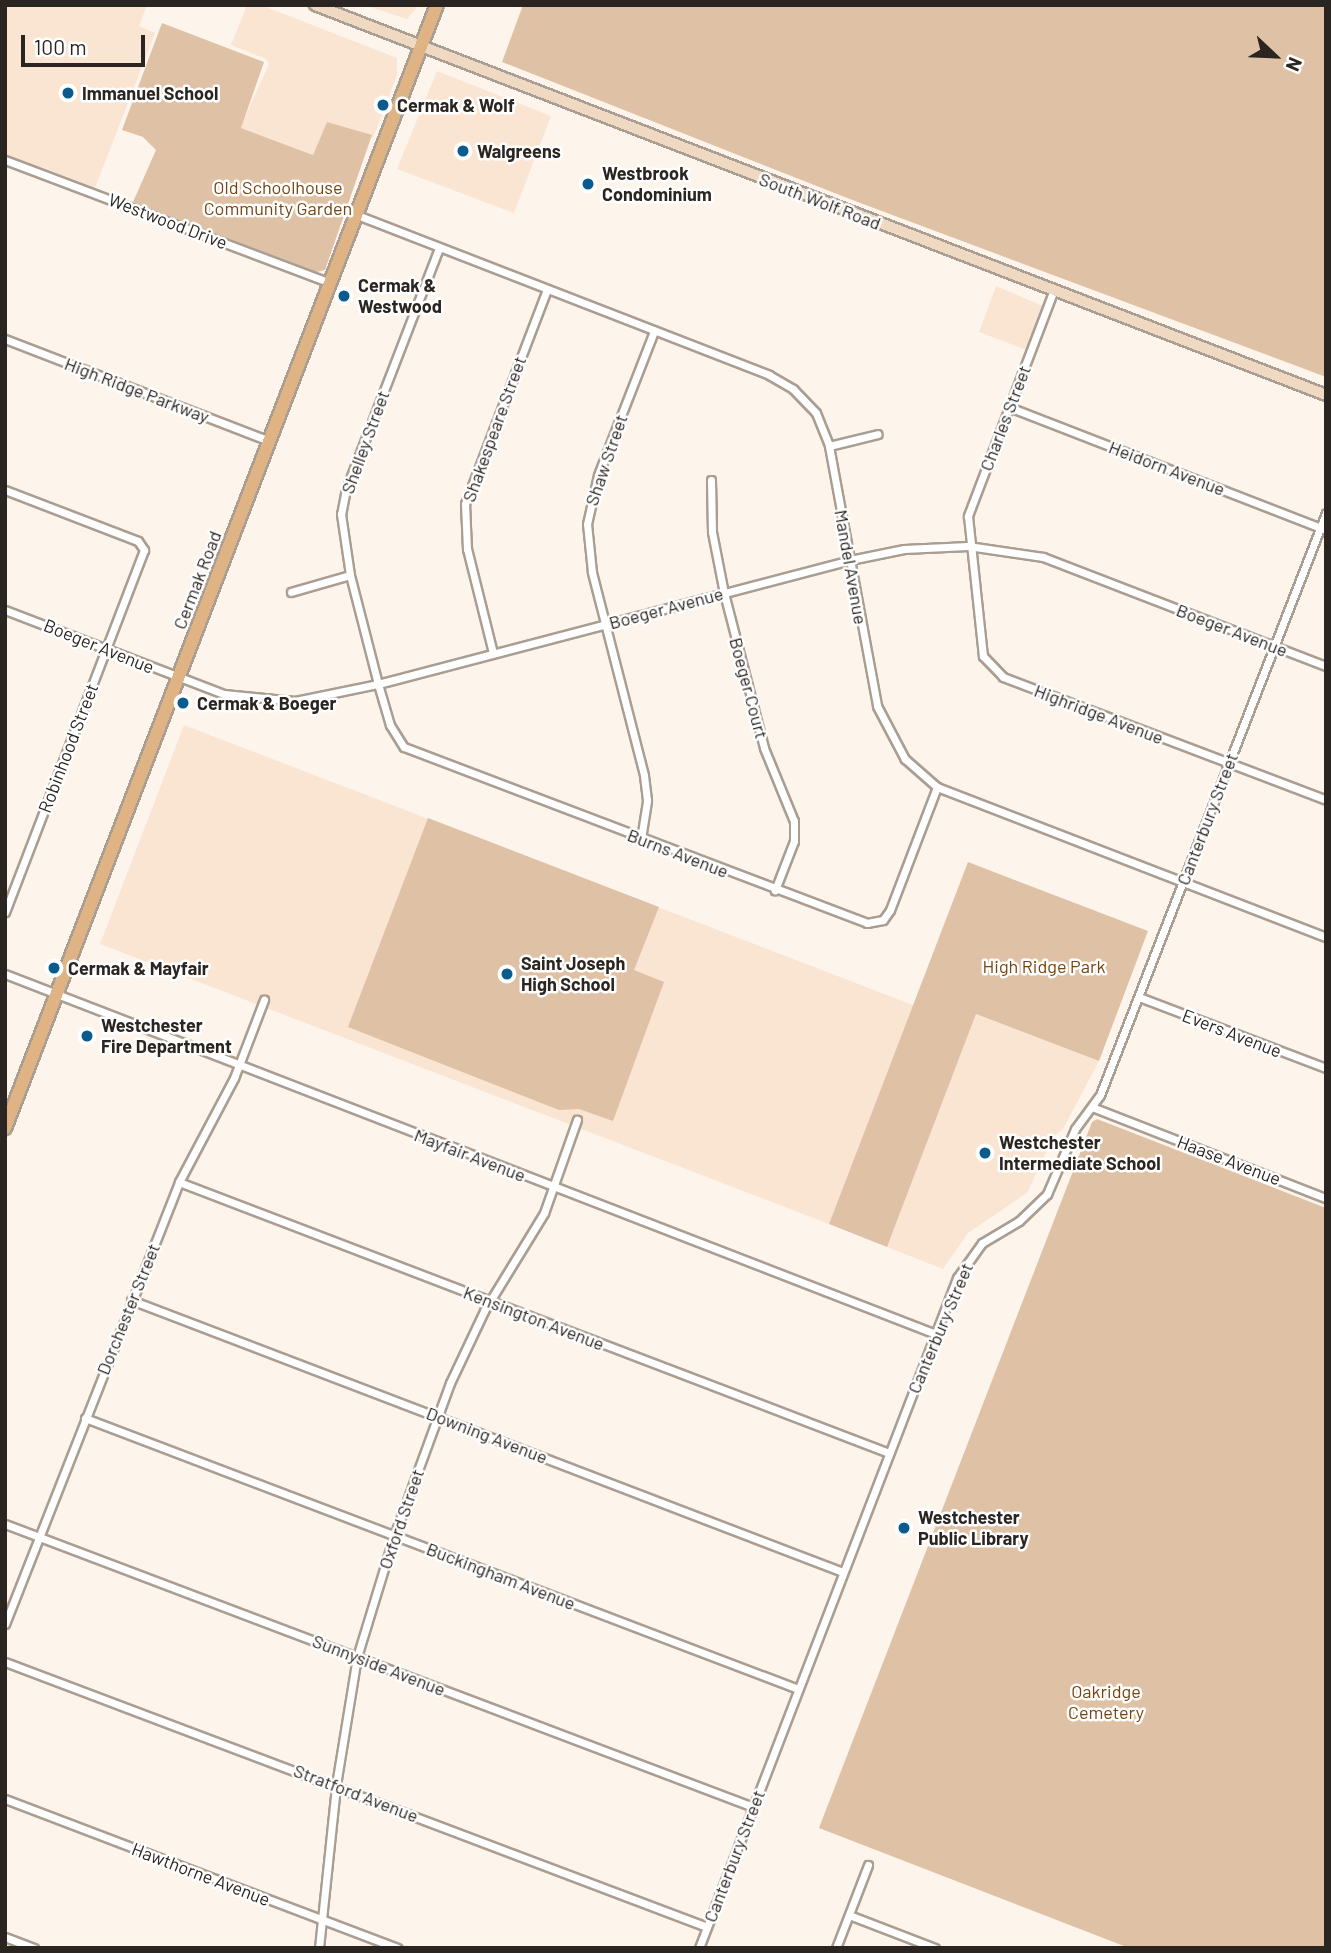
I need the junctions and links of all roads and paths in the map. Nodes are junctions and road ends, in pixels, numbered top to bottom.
1 (315, 5) edge
2 (438, 5) edge
3 (422, 46) junction
4 (5, 160) edge
5 (357, 215) junction
6 (439, 248) junction
7 (331, 283) junction
8 (547, 289) junction
9 (1053, 292) junction
10 (654, 331) junction
11 (5, 339) edge
12 (1326, 396) edge
13 (1009, 407) junction
14 (878, 434) dead end
15 (269, 441) junction
16 (829, 446) junction
17 (711, 480) dead end
18 (5, 490) edge
19 (1326, 513) edge
20 (1323, 529) edge
21 (968, 546) junction
22 (850, 560) junction
23 (350, 575) junction
24 (291, 592) dead end
25 (724, 593) junction
26 (5, 610) edge
27 (605, 624) junction
28 (1275, 646) junction
29 (106, 648) junction
30 (493, 653) junction
31 (1326, 666) edge
32 (178, 678) junction
33 (378, 684) junction
34 (1229, 763) junction
35 (937, 787) junction
36 (1326, 800) edge
37 (641, 839) junction
38 (1183, 882) junction
39 (775, 890) junction
40 (5, 912) edge
41 (1326, 937) edge
42 (5, 974) edge
43 (58, 995) junction
44 (1139, 997) junction
45 (264, 1000) dead end
46 (238, 1067) junction
47 (1326, 1068) edge
48 (1092, 1107) junction
49 (8, 1112) edge
50 (578, 1120) dead end
51 (5, 1128) edge
52 (179, 1182) junction
53 (552, 1186) junction
54 (1326, 1198) edge
55 (131, 1300) junction
56 (489, 1301) junction
57 (936, 1334) junction
58 (438, 1416) junction
59 (85, 1418) junction
60 (889, 1453) junction
61 (5, 1524) edge
62 (394, 1535) junction
63 (39, 1537) junction
64 (843, 1572) junction
65 (5, 1624) edge
66 (357, 1657) junction
67 (5, 1662) edge
68 (798, 1689) junction
69 (336, 1785) junction
70 (5, 1799) edge
71 (753, 1807) junction
72 (868, 1865) dead end
73 (849, 1915) junction
74 (323, 1920) junction
75 (707, 1927) junction
76 (5, 1937) edge
77 (34, 1948) edge
78 (319, 1948) edge
79 (398, 1948) edge
80 (699, 1948) edge
81 (836, 1948) edge
82 (935, 1948) edge

1 - 3 main road, South Wolf Road
2 - 3 main road, Cermak Road
3 - 5 main road, Cermak Road
3 - 9 main road, South Wolf Road
4 - 7 street, Westwood Drive
5 - 6 street, Mandel Avenue
5 - 7 main road, Cermak Road
6 - 8 street, Mandel Avenue
6 - 23 street, Shelley Street
7 - 15 main road, Cermak Road
8 - 10 street, Mandel Avenue
8 - 30 street, Shakespeare Street
9 - 12 main road, South Wolf Road
9 - 13 street, Charles Street
10 - 16 street, Mandel Avenue
10 - 27 street, Shaw Street
11 - 15 street, High Ridge Parkway
13 - 20 street, Heidorn Avenue
13 - 21 street, Charles Street
14 - 16 street
15 - 32 main road, Cermak Road
16 - 22 street, Mandel Avenue
17 - 25 street, Boeger Court
18 - 29 street, Robinhood Street
19 - 20 street, Canterbury Street
20 - 28 street, Canterbury Street
21 - 22 street, Boeger Avenue
21 - 28 street, Boeger Avenue
21 - 34 street, Highridge Avenue
22 - 25 street, Boeger Avenue
22 - 35 street, Mandel Avenue
23 - 24 street
23 - 33 street, Shelley Street
25 - 27 street, Boeger Avenue
25 - 39 street, Boeger Court
26 - 29 street, Boeger Avenue
27 - 30 street, Boeger Avenue
27 - 37 street, Shaw Street
28 - 31 street, Boeger Avenue
28 - 34 street, Canterbury Street
29 - 32 street, Boeger Avenue
29 - 40 street, Robinhood Street
30 - 33 street, Boeger Avenue
32 - 33 street, Boeger Avenue
32 - 43 main road, Cermak Road
33 - 37 street, Burns Avenue
34 - 36 street, Highridge Avenue
34 - 38 street, Canterbury Street
35 - 38 street, Mandel Avenue
35 - 39 street, Burns Avenue
37 - 39 street, Burns Avenue
38 - 41 street, Mandel Avenue
38 - 44 street, Canterbury Street
42 - 43 street, Mayfair Avenue
43 - 46 street, Mayfair Avenue
43 - 49 main road, Cermak Road
44 - 47 street, Evers Avenue
44 - 48 street, Canterbury Street
45 - 46 street, Dorchester Street
46 - 52 street, Dorchester Street
46 - 53 street, Mayfair Avenue
48 - 54 street, Haase Avenue
48 - 57 street, Canterbury Street
49 - 51 main road, Cermak Road
50 - 53 street, Oxford Street
52 - 55 street, Dorchester Street
52 - 56 street, Kensington Avenue
53 - 56 street, Oxford Street
53 - 57 street, Mayfair Avenue
55 - 58 street, Downing Avenue
55 - 59 street, Dorchester Street
56 - 58 street, Oxford Street
56 - 60 street, Kensington Avenue
57 - 60 street, Canterbury Street
58 - 62 street, Oxford Street
58 - 64 street, Downing Avenue
59 - 62 street, Buckingham Avenue
59 - 63 street, Dorchester Street
60 - 64 street, Canterbury Street
61 - 63 street, Sunnyside Avenue
62 - 66 street, Oxford Street
62 - 68 street, Buckingham Avenue
63 - 65 street, Dorchester Street
63 - 66 street, Sunnyside Avenue
64 - 68 street, Canterbury Street
66 - 69 street, Oxford Street
66 - 71 street, Sunnyside Avenue
67 - 69 street, Stratford Avenue
68 - 71 street, Canterbury Street
69 - 74 street, Oxford Street
69 - 75 street, Stratford Avenue
70 - 74 street, Hawthorne Avenue
71 - 75 street, Canterbury Street
72 - 73 street
73 - 81 street
73 - 82 street
74 - 78 street, Oxford Street
74 - 79 street, Hawthorne Avenue
75 - 80 street, Canterbury Street
76 - 77 street

